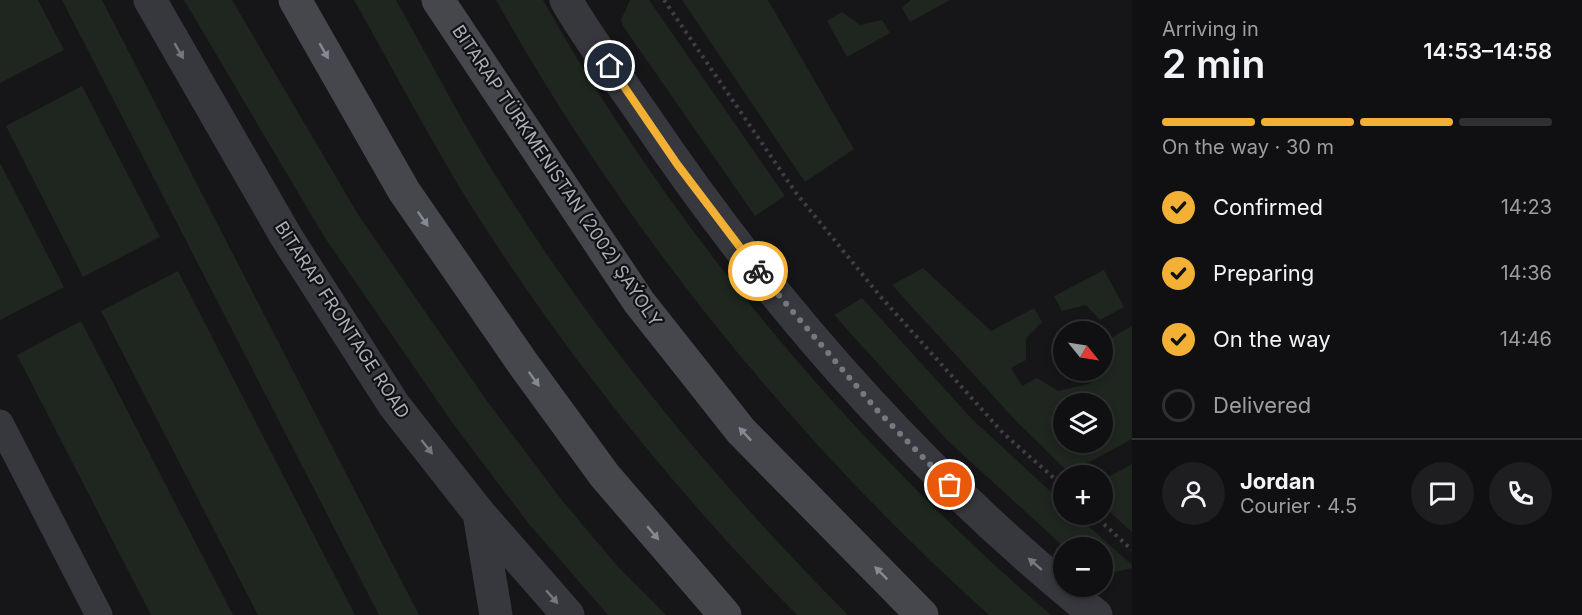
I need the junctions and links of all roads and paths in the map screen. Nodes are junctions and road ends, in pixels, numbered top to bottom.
1 (150, 0) edge
2 (295, 0) edge
3 (438, 0) edge
4 (664, 0) edge
5 (574, 3) edge
6 (0, 423) edge
7 (1053, 478) edge
8 (478, 512) junction
9 (1105, 525) edge
10 (1132, 550) edge
11 (99, 615) edge
12 (496, 615) edge
13 (568, 615) edge
14 (724, 615) edge
15 (922, 615) edge
16 (1096, 615) edge

1 -> 8 street, BITARAP FRONTAGE ROAD
2 -> 14 main road
15 -> 3 main road, BITARAP TÜRKMENISTAN (2002) ŞAÝOLY
4 - 7 path
16 -> 5 street
6 - 11 lane
8 - 12 street
8 -> 13 street, BITARAP FRONTAGE ROAD
9 - 10 path

